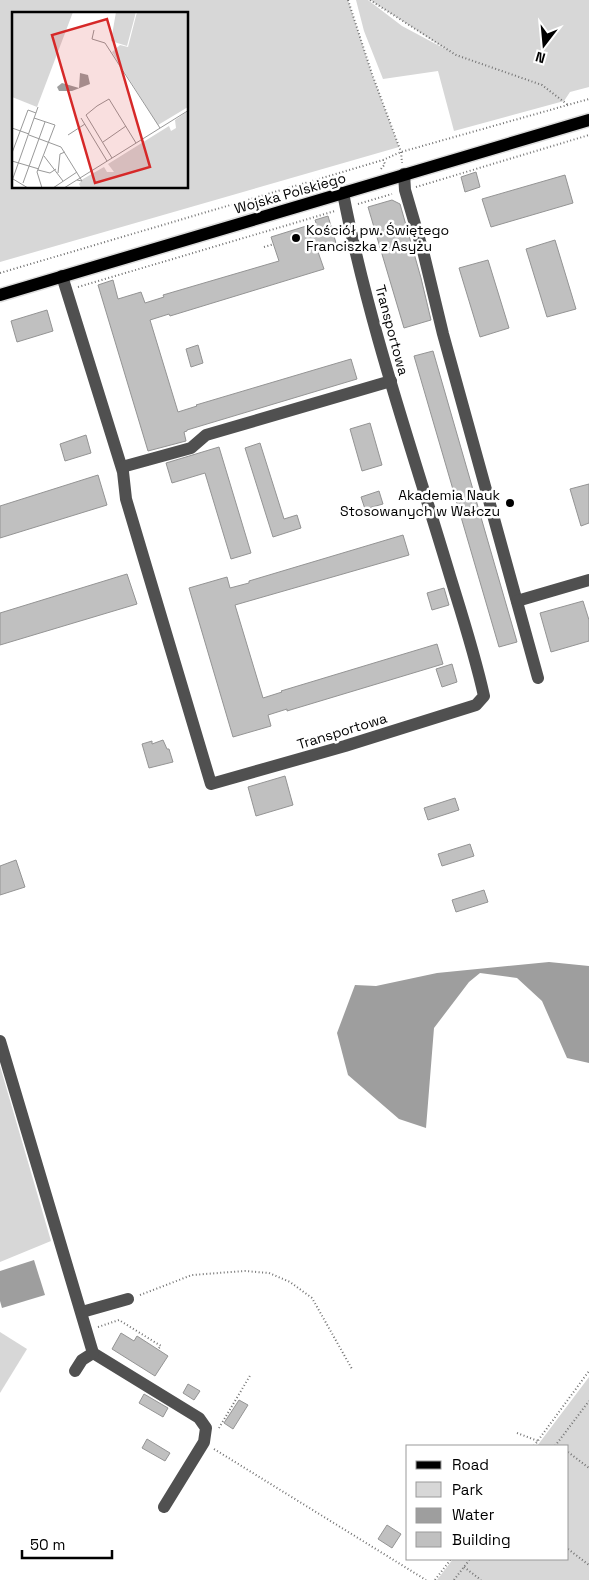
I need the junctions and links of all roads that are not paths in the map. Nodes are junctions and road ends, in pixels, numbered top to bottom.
1 (589, 120) edge
2 (404, 174) junction
3 (343, 193) junction
4 (62, 276) junction
5 (0, 295) edge
6 (391, 381) junction
7 (122, 469) junction
8 (589, 580) edge
9 (517, 601) junction
10 (538, 678) dead end
11 (0, 1041) edge
12 (128, 1300) road end
13 (82, 1312) junction
14 (93, 1353) junction
15 (74, 1371) dead end
16 (164, 1507) dead end

1 - 2 main road, Wojska Polskiego
2 - 3 main road, Wojska Polskiego
2 - 9 street
3 - 4 main road, Wojska Polskiego
3 - 6 street, Transportowa
4 - 5 main road, Wojska Polskiego
4 - 7 street, Transportowa
6 - 7 street
6 - 7 street, Transportowa
8 - 9 street
9 - 10 street
11 - 13 street
12 - 13 street
13 - 14 street
14 - 15 street
14 - 16 street

